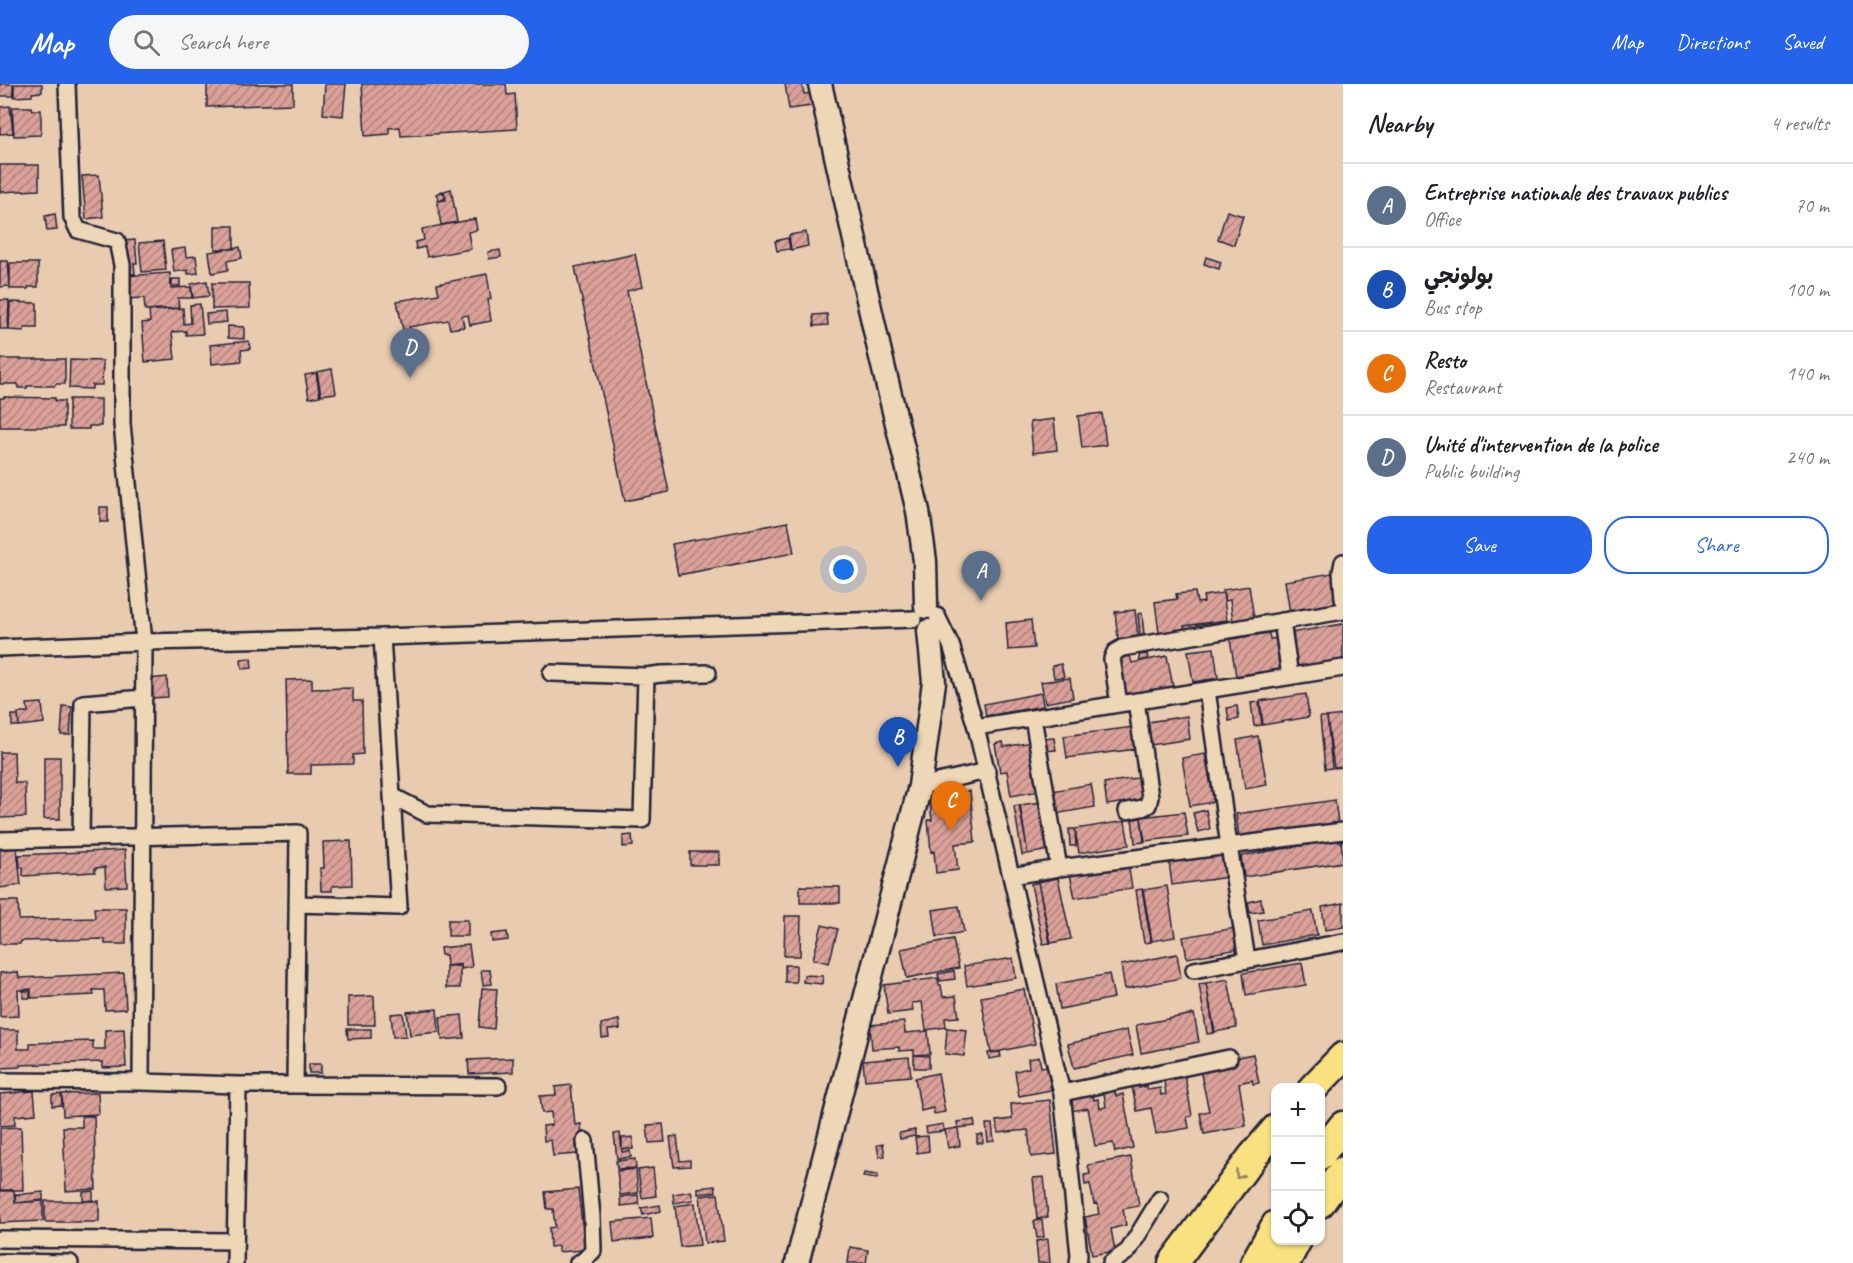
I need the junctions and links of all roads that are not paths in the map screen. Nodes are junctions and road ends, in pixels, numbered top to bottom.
1 (67, 84) edge
2 (820, 84) edge
3 (1343, 562) edge
4 (1343, 599) edge
5 (1343, 611) edge
6 (928, 619) junction
7 (1282, 621) junction
8 (382, 637) junction
9 (144, 642) junction
10 (0, 648) edge
11 (1343, 668) edge
12 (551, 673) dead end
13 (708, 673) dead end
14 (646, 676) junction
15 (1290, 676) junction
16 (1207, 690) junction
17 (144, 698) junction
18 (1136, 701) junction
19 (1119, 704) junction
20 (1033, 718) junction
21 (976, 727) junction
22 (987, 771) junction
23 (920, 786) junction
24 (392, 796) junction
25 (1127, 811) dead end
26 (1343, 831) edge
27 (142, 836) junction
28 (81, 838) junction
29 (0, 840) edge
30 (1229, 846) junction
31 (1059, 868) junction
32 (1011, 876) junction
33 (297, 904) junction
34 (1343, 942) edge
35 (1247, 960) junction
36 (1194, 970) dead end
37 (1343, 1057) edge
38 (1229, 1058) dead end
39 (0, 1081) edge
40 (141, 1082) junction
41 (1318, 1083) edge
42 (238, 1085) junction
43 (295, 1085) junction
44 (498, 1086) dead end
45 (1062, 1093) junction
46 (1343, 1126) edge
47 (1271, 1134) edge
48 (585, 1142) dead end
49 (1325, 1149) edge
50 (1343, 1171) edge
51 (1343, 1186) edge
52 (1325, 1196) edge
53 (1160, 1199) dead end
54 (1325, 1206) edge
55 (1271, 1233) edge
56 (0, 1239) edge
57 (236, 1241) junction
58 (1294, 1245) edge
59 (0, 1262) edge
60 (70, 1263) edge
61 (235, 1263) edge
62 (578, 1263) edge
63 (797, 1263) edge
64 (1078, 1263) edge
65 (1112, 1263) edge
66 (1173, 1263) edge
67 (1255, 1263) edge
68 (1285, 1263) edge

1 - 9 street
2 - 6 main road
3 - 4 street
5 - 7 street
6 - 8 street
6 - 21 street
6 - 23 main road
7 - 15 street
7 - 19 street
8 - 9 street
8 - 24 street
9 - 10 street
9 - 17 street
11 - 15 street
12 - 14 street
13 - 14 street
14 - 24 street
15 - 16 street
16 - 18 street
16 - 30 street
17 - 27 street
17 - 28 street
18 - 19 street
18 - 25 street
19 - 20 street
20 - 21 street
20 - 31 street
21 - 22 street
22 - 23 street
22 - 32 street
23 - 63 main road
24 - 33 street
26 - 30 street
27 - 28 street
27 - 33 street
27 - 40 street
28 - 29 street
30 - 31 street
30 - 35 street
31 - 32 street
32 - 45 street
33 - 43 street
34 - 35 street
35 - 36 street
37 - 41 highway
38 - 45 street
39 - 40 street
40 - 42 street
42 - 43 street
42 - 57 street
43 - 44 street
45 - 64 street
46 - 49 highway
47 -> 66 highway
48 - 62 street
50 - 52 highway
51 - 54 highway
53 - 65 street
55 - 67 highway
56 - 57 street
57 - 61 street
58 - 68 highway
59 - 60 street

